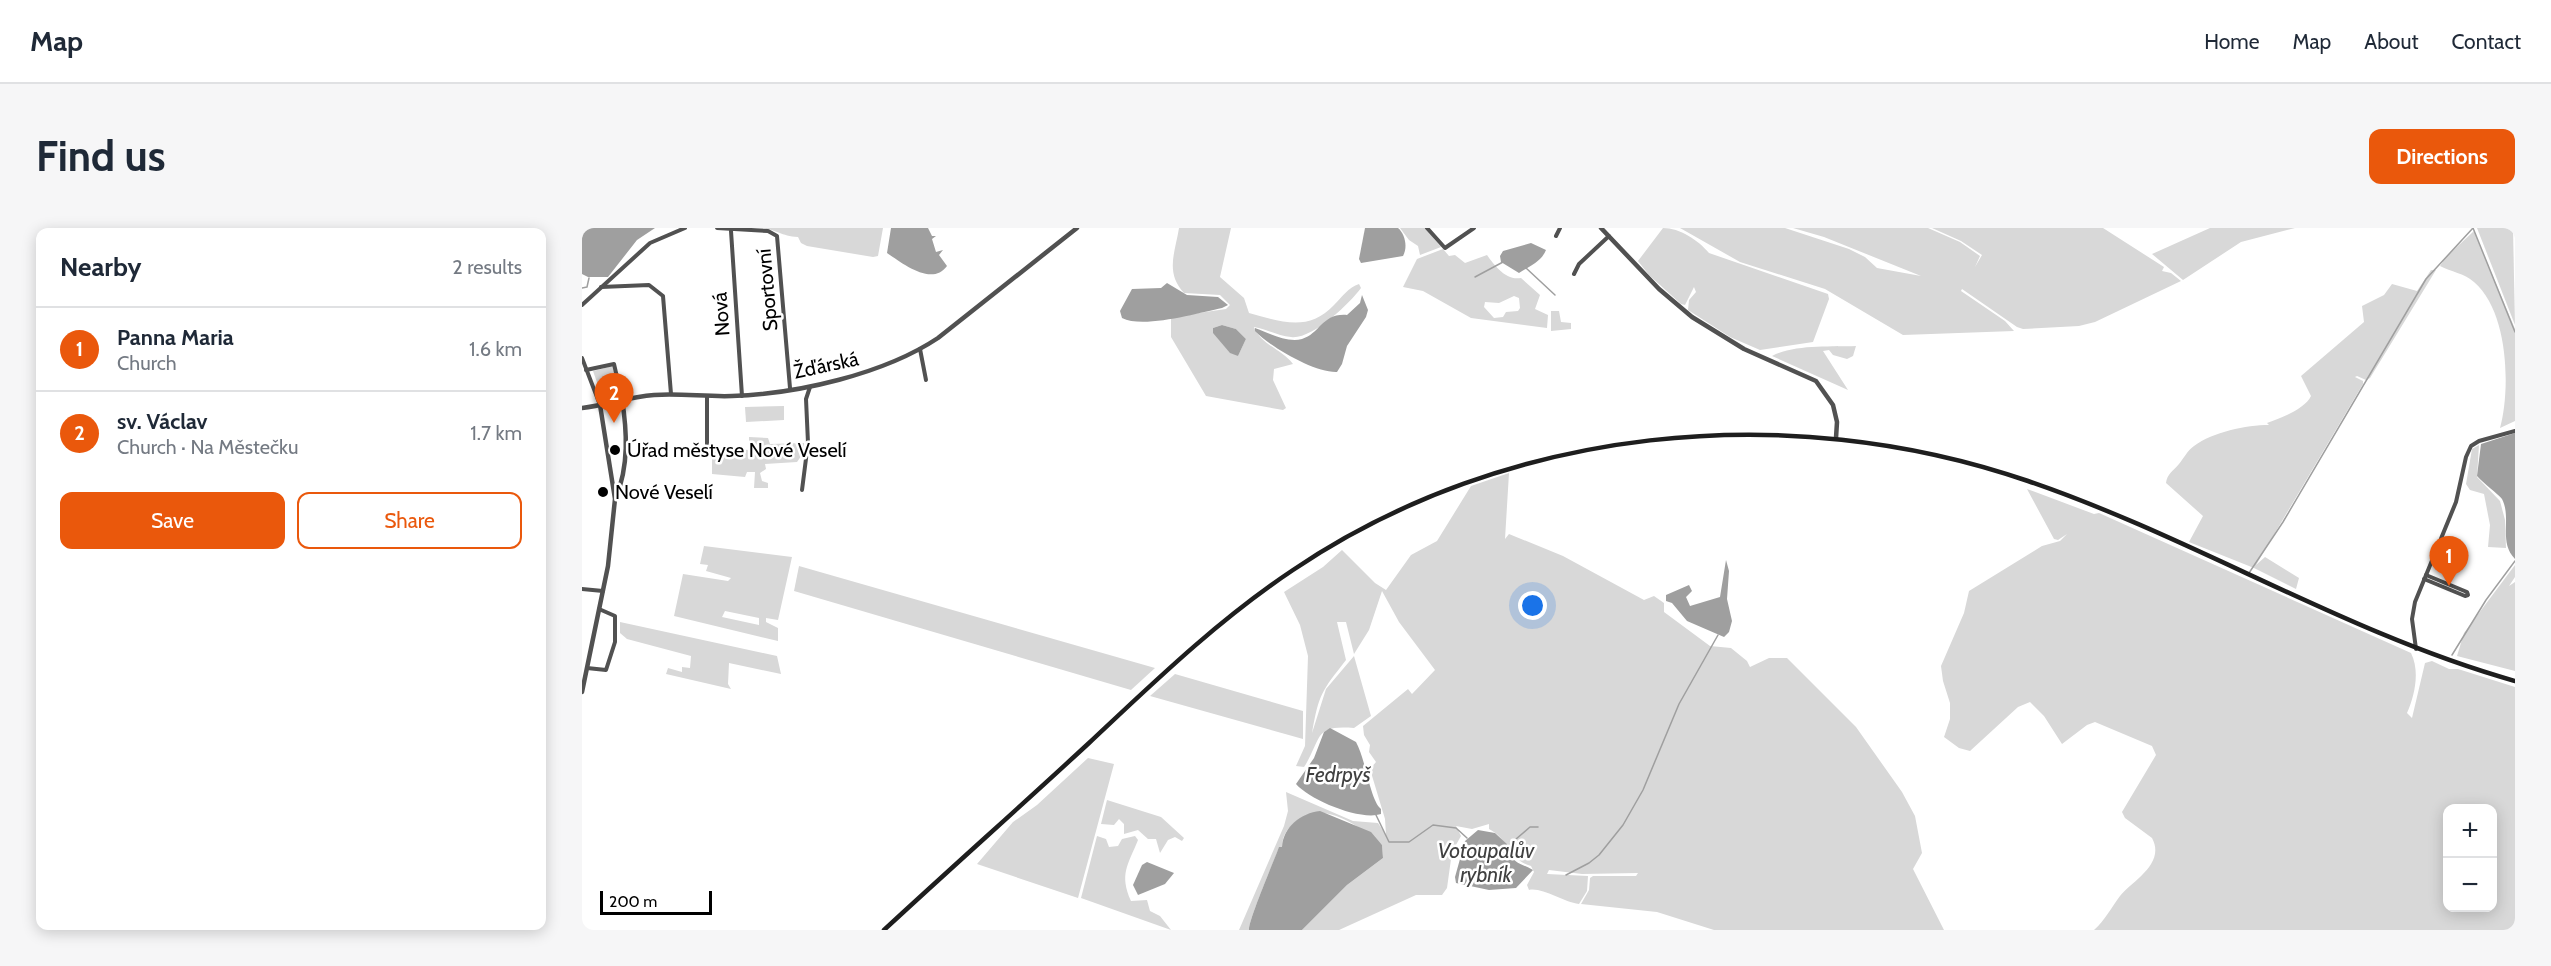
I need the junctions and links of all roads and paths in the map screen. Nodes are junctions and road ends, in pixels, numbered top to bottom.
1 (685, 228) edge
2 (717, 228) edge
3 (1077, 228) edge
4 (1427, 228) edge
5 (1474, 228) edge
6 (1560, 228) edge
7 (1601, 228) edge
8 (731, 231) junction
9 (1556, 236) dead end
10 (1609, 236) junction
11 (1574, 274) dead end
12 (601, 287) junction
13 (582, 305) edge
14 (920, 349) junction
15 (582, 358) edge
16 (586, 370) junction
17 (926, 380) dead end
18 (810, 385) junction
19 (799, 387) junction
20 (790, 388) junction
21 (620, 391) junction
22 (671, 394) junction
23 (707, 396) junction
24 (742, 396) junction
25 (598, 397) junction
26 (622, 399) junction
27 (806, 399) junction
28 (600, 405) junction
29 (582, 408) edge
30 (2515, 430) edge
31 (1836, 438) junction
32 (707, 448) dead end
33 (802, 490) dead end
34 (615, 499) junction
35 (2425, 577) junction
36 (582, 589) edge
37 (603, 591) junction
38 (599, 609) junction
39 (2416, 650) junction
40 (586, 668) junction
41 (2515, 681) edge
42 (582, 692) edge
43 (884, 930) edge

1 - 12 street
2 - 8 street, Sportovní
3 - 14 street, Žďárská
4 - 5 street
6 - 9 street
7 - 10 street
8 - 20 street, Sportovní
8 - 24 street, Nová
10 - 11 street
10 - 31 street
12 - 13 street
12 - 22 street
14 - 17 street
14 - 18 street, Žďárská
15 - 16 street
16 - 21 street
16 - 25 street
18 - 19 street, Žďárská
18 - 27 street
19 - 20 street, Žďárská
19 - 27 street
20 - 24 street, Žďárská
21 - 25 street
21 - 26 street
22 - 23 street, Žďárská
22 - 26 street, Žďárská
23 - 24 street, Žďárská
23 - 32 street
25 - 28 street
26 - 28 street, Žďárská
26 - 34 street
27 - 33 street
28 - 29 street, Žďárská
28 - 34 street
30 - 35 street
31 - 39 main road
31 - 43 main road
34 - 37 street
35 - 35 street
35 - 39 street
36 - 37 street
37 - 38 street
38 - 40 street
38 - 40 street
39 - 41 main road
40 - 42 street

